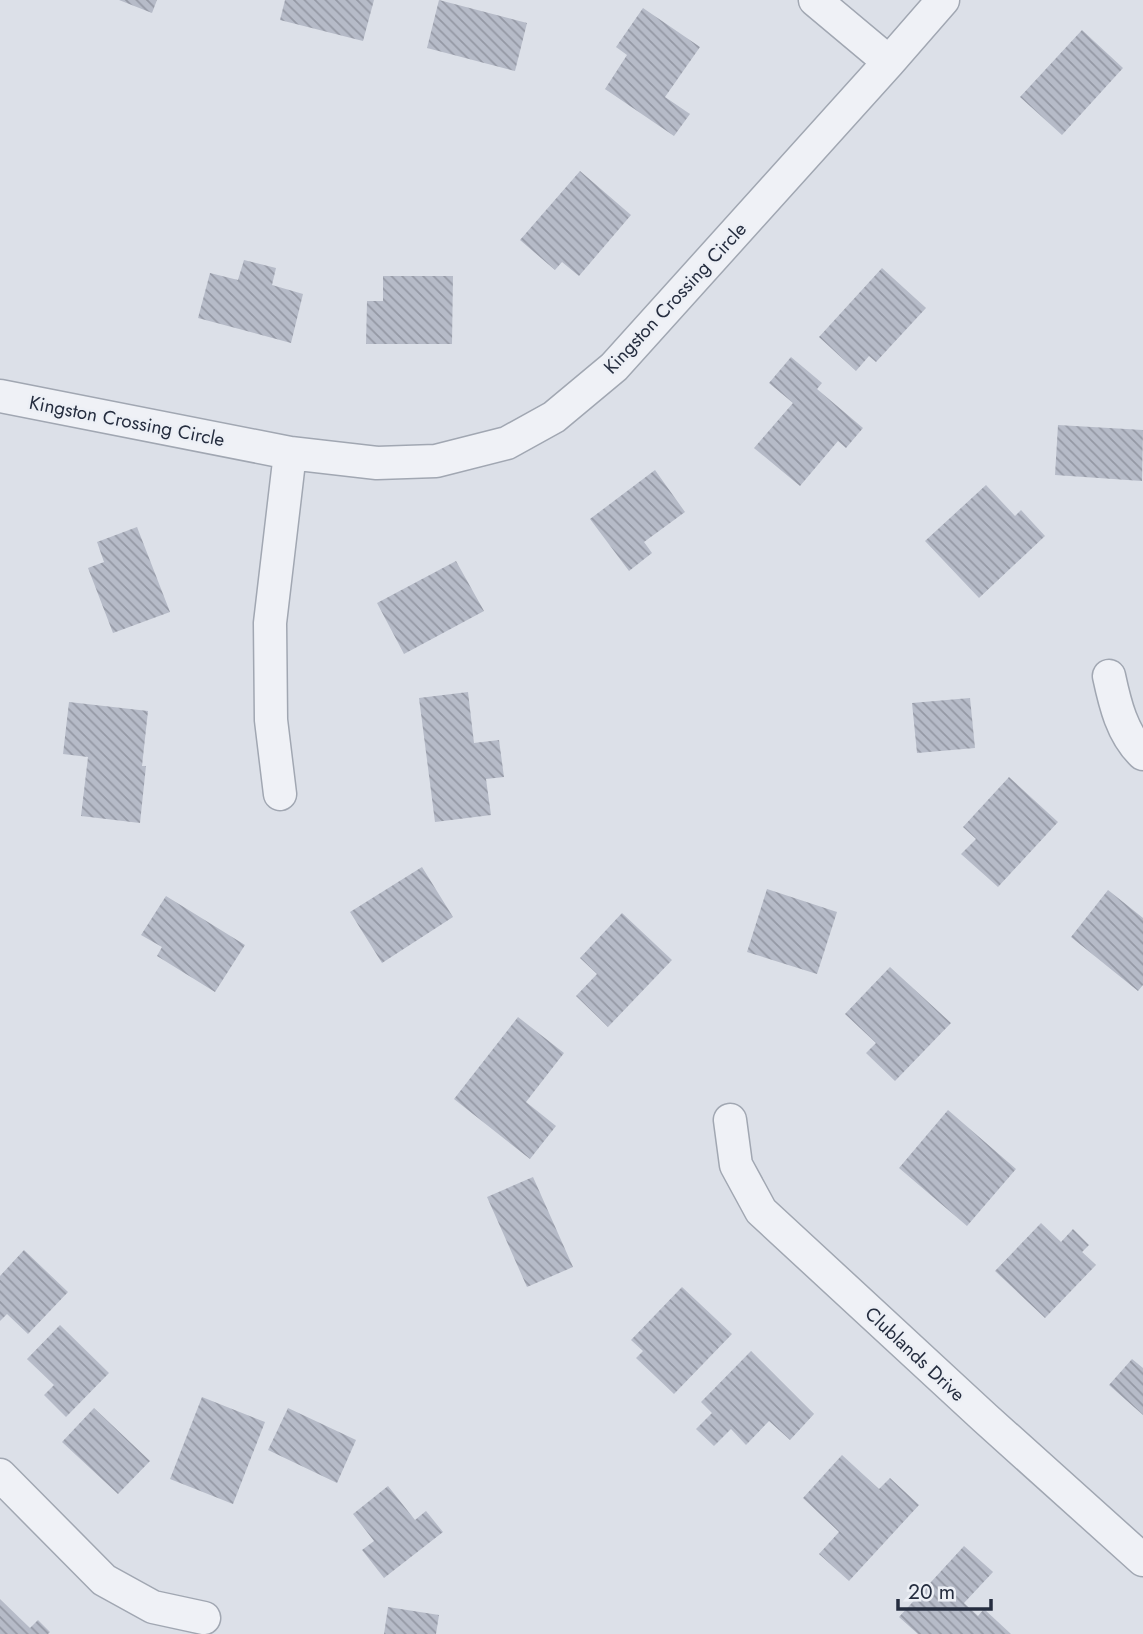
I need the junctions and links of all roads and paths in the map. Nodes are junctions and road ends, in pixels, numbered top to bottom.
1 (815, 0) edge
2 (943, 0) edge
3 (889, 62) junction
4 (0, 396) edge
5 (290, 453) junction
6 (1109, 676) dead end
7 (1143, 754) edge
8 (280, 794) dead end
9 (730, 1120) dead end
10 (0, 1475) edge
11 (1143, 1560) edge
12 (204, 1618) dead end

1 - 3 street
2 - 3 street, Kingston Crossing Circle
3 - 5 street, Kingston Crossing Circle
4 - 5 street, Kingston Crossing Circle
5 - 8 street
6 - 7 street
9 - 11 street, Clublands Drive
10 - 12 street

